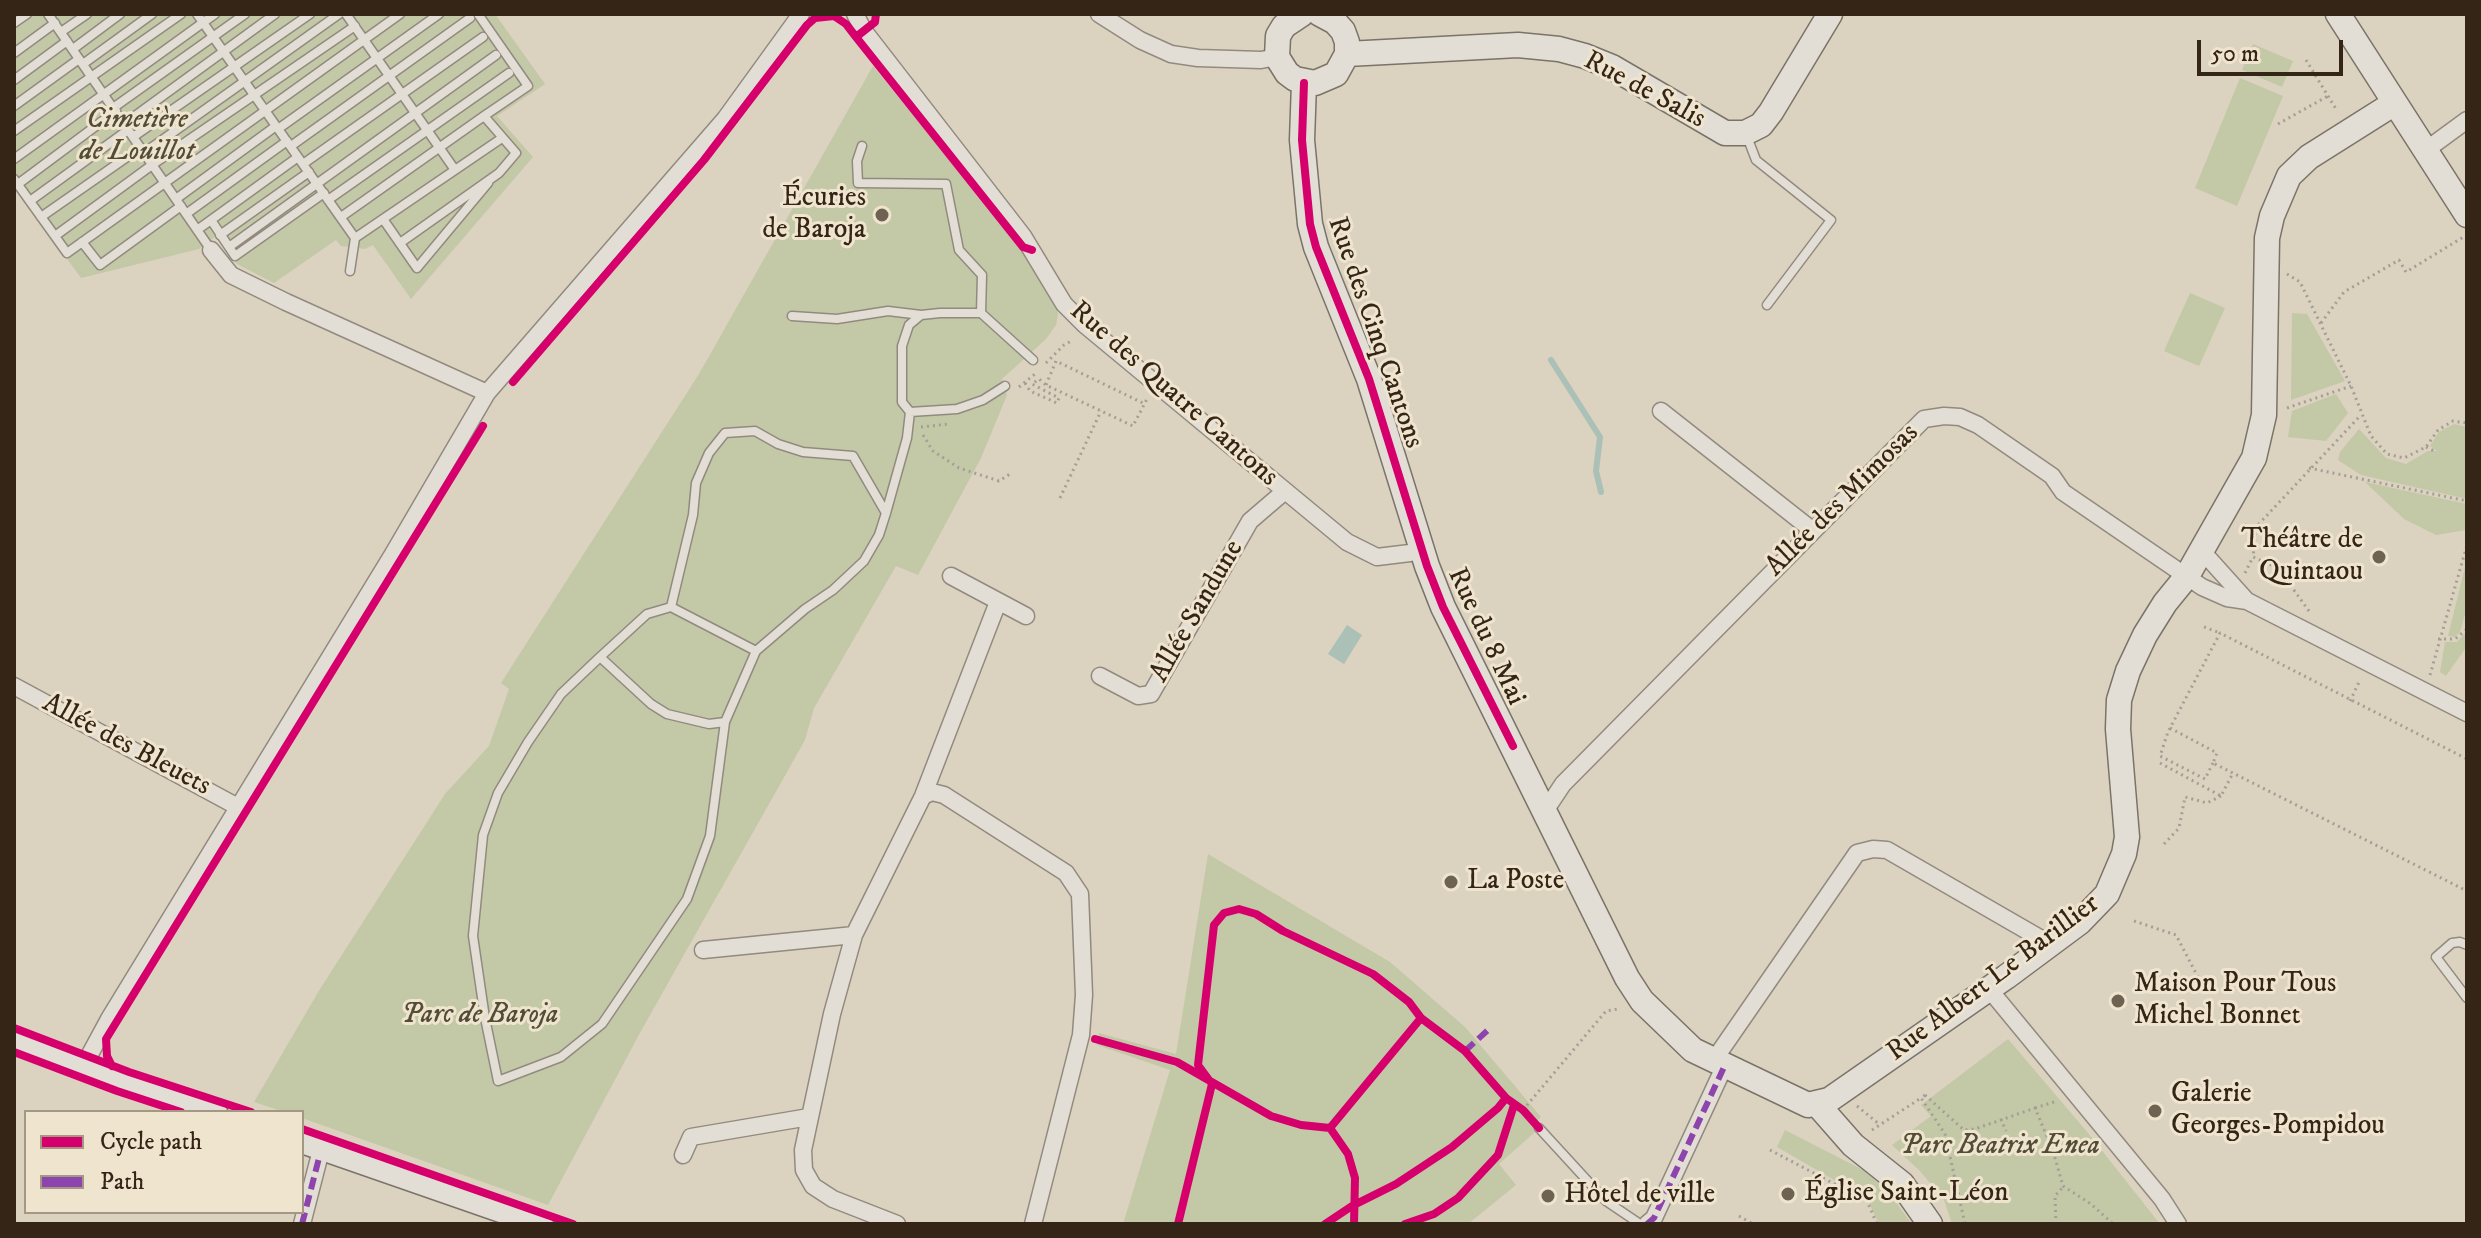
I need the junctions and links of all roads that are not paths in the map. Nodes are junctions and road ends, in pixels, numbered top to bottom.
1 (27, 14) edge
2 (87, 14) edge
3 (120, 14) edge
4 (152, 14) edge
5 (181, 14) edge
6 (197, 14) edge
7 (215, 14) edge
8 (245, 14) edge
9 (275, 14) edge
10 (310, 14) edge
11 (339, 14) edge
12 (362, 14) edge
13 (400, 14) edge
14 (439, 14) edge
15 (801, 14) edge
16 (855, 14) edge
17 (1099, 14) edge
18 (1320, 14) edge
19 (1830, 14) edge
20 (2338, 14) edge
21 (474, 16) edge
22 (1294, 16) edge
23 (53, 17) edge
24 (350, 21) edge
25 (203, 22) junction
26 (14, 23) edge
27 (61, 32) junction
28 (213, 37) junction
29 (483, 37) dead end
30 (364, 40) junction
31 (70, 45) junction
32 (224, 52) junction
33 (14, 53) edge
34 (1347, 54) junction
35 (496, 55) dead end
36 (1277, 57) junction
37 (377, 58) junction
38 (81, 61) junction
39 (234, 66) junction
40 (509, 73) dead end
41 (91, 76) junction
42 (389, 76) junction
43 (14, 80) edge
44 (245, 81) junction
45 (1304, 83) junction
46 (103, 93) junction
47 (402, 94) junction
48 (254, 95) junction
49 (2393, 104) junction
50 (14, 106) edge
51 (114, 110) junction
52 (266, 111) junction
53 (415, 113) junction
54 (484, 116) junction
55 (2467, 120) edge
56 (277, 128) junction
57 (128, 130) junction
58 (14, 131) edge
59 (427, 131) junction
60 (1745, 133) junction
61 (502, 138) junction
62 (289, 144) junction
63 (862, 146) dead end
64 (439, 147) junction
65 (142, 150) junction
66 (2426, 150) junction
67 (14, 159) edge
68 (300, 160) junction
69 (152, 165) junction
70 (455, 170) junction
71 (309, 172) junction
72 (491, 178) junction
73 (16, 181) edge
74 (165, 183) junction
75 (317, 183) junction
76 (326, 197) junction
77 (30, 201) junction
78 (181, 206) junction
79 (41, 217) junction
80 (341, 217) junction
81 (383, 219) junction
82 (211, 220) junction
83 (2466, 225) edge
84 (197, 230) junction
85 (220, 235) junction
86 (55, 236) junction
87 (355, 238) junction
88 (82, 242) junction
89 (400, 243) junction
90 (229, 247) junction
91 (211, 250) joint
92 (350, 271) dead end
93 (1767, 305) dead end
94 (981, 313) junction
95 (921, 315) junction
96 (792, 316) dead end
97 (1033, 360) dead end
98 (1005, 386) dead end
99 (487, 393) junction
100 (1661, 411) dead end
101 (910, 412) junction
102 (1285, 491) junction
103 (886, 513) junction
104 (1812, 530) junction
105 (1421, 546) junction
106 (2202, 551) junction
107 (951, 576) dead end
108 (2187, 576) junction
109 (2247, 601) junction
110 (998, 602) junction
111 (671, 607) junction
112 (1026, 616) dead end
113 (756, 651) junction
114 (600, 657) junction
115 (1100, 676) dead end
116 (14, 686) edge
117 (2467, 713) edge
118 (725, 722) junction
119 (923, 796) junction
120 (238, 807) junction
121 (1545, 811) junction
122 (854, 935) junction
123 (2050, 944) junction
124 (2467, 945) edge
125 (703, 950) dead end
126 (1989, 989) junction
127 (2467, 998) edge
128 (14, 1040) edge
129 (1720, 1062) junction
130 (83, 1067) junction
131 (1817, 1104) junction
132 (209, 1110) edge
133 (809, 1117) junction
134 (1539, 1128) dead end
135 (310, 1149) edge
136 (683, 1155) dead end
137 (304, 1205) edge
138 (541, 1224) edge
139 (897, 1224) edge
140 (1033, 1224) edge
141 (1640, 1224) edge
142 (1647, 1224) edge
143 (1930, 1224) edge
144 (2178, 1224) edge

1 - 26 lane
2 - 27 lane
3 - 31 lane
4 - 38 lane
5 - 41 lane
6 - 25 lane
7 - 25 lane
8 - 28 lane
9 - 32 lane
10 - 39 lane
11 - 44 lane
12 - 24 lane
13 - 30 lane
14 - 37 lane
15 - 99 street
16 - 102 street, Rue des Quatre Cantons
17 - 36 street
18 - 34 street
19 - 60 street
20 - 49 street
21 - 42 lane
21 - 54 lane
22 - 36 street
23 - 27 lane
23 - 33 lane
24 - 30 lane
24 - 48 lane
25 - 28 lane
25 - 46 lane
27 - 31 lane
28 - 32 lane
28 - 51 lane
29 - 47 lane
30 - 37 lane
30 - 52 lane
31 - 38 lane
31 - 43 lane
32 - 39 lane
32 - 57 lane
34 - 45 street
34 - 60 street, Rue de Salis
35 - 53 lane
36 - 45 street
37 - 42 lane
37 - 56 lane
38 - 41 lane
38 - 50 lane
39 - 44 lane
39 - 57 lane
40 - 59 lane
41 - 46 lane
41 - 58 lane
42 - 47 lane
42 - 62 lane
44 - 48 lane
44 - 65 lane
45 - 105 street, Rue des Cinq Cantons
46 - 51 lane
46 - 67 lane
47 - 53 lane
47 - 68 lane
48 - 52 lane
48 - 69 lane
49 - 66 street
49 - 106 street, Rue Albert Le Barillier
51 - 57 lane
51 - 73 lane
52 - 56 lane
52 - 74 lane
53 - 59 lane
53 - 75 lane
54 - 61 lane
54 - 64 lane
55 - 66 street
56 - 62 lane
56 - 78 lane
57 - 65 lane
57 - 77 lane
59 - 64 lane
59 - 76 lane
60 - 93 lane
61 - 70 lane
61 - 72 lane
62 - 68 lane
62 - 78 lane
63 - 94 lane
64 - 70 lane
64 - 80 lane
65 - 69 lane
65 - 79 lane
66 - 83 street
68 - 71 lane
68 - 82 lane
69 - 74 lane
69 - 86 lane
70 - 81 lane
71 - 75 lane
71 - 85 lane
72 - 89 lane
72 - 89 lane
73 - 77 lane
74 - 78 lane
74 - 88 lane
75 - 76 lane
75 - 90 lane
76 - 80 lane
76 - 90 lane
77 - 79 lane
78 - 84 lane
78 - 88 lane
79 - 86 lane
80 - 87 lane
81 - 87 lane
81 - 89 lane
82 - 84 lane
82 - 85 lane
84 - 91 lane
85 - 90 lane
86 - 88 lane
87 - 92 lane
91 - 99 street
94 - 95 lane
94 - 97 lane
95 - 96 lane
95 - 101 lane
98 - 101 lane
99 - 120 street
100 - 104 street
101 - 103 lane
102 - 105 street, Rue des Quatre Cantons
102 - 115 street, Allée Sandune
103 - 111 lane
103 - 113 lane
104 - 108 street, Allée des Mimosas
104 - 121 street, Allée des Mimosas
105 - 121 street, Rue du 8 Mai
106 - 108 street, Rue Albert Le Barillier
106 - 109 street
107 - 110 street
108 - 109 street, Allée des Mimosas
108 - 123 street, Rue Albert Le Barillier
109 - 117 street
110 - 112 street
110 - 119 street
111 - 113 lane
111 - 114 lane
113 - 118 lane
114 - 118 lane
114 - 118 lane
116 - 120 street, Allée des Bleuets
119 - 122 street
119 - 140 street
120 - 130 street
121 - 129 street, Rue du 8 Mai
122 - 125 street
122 - 133 street
123 - 126 street, Rue Albert Le Barillier
123 - 129 street
124 - 127 lane
126 - 131 street, Rue Albert Le Barillier
126 - 144 street
128 - 130 street
129 - 131 street, Rue du 8 Mai
129 - 142 street
130 - 132 street
131 - 143 street
133 - 136 street
133 - 139 street
134 - 141 lane
135 - 137 street
135 - 138 street

